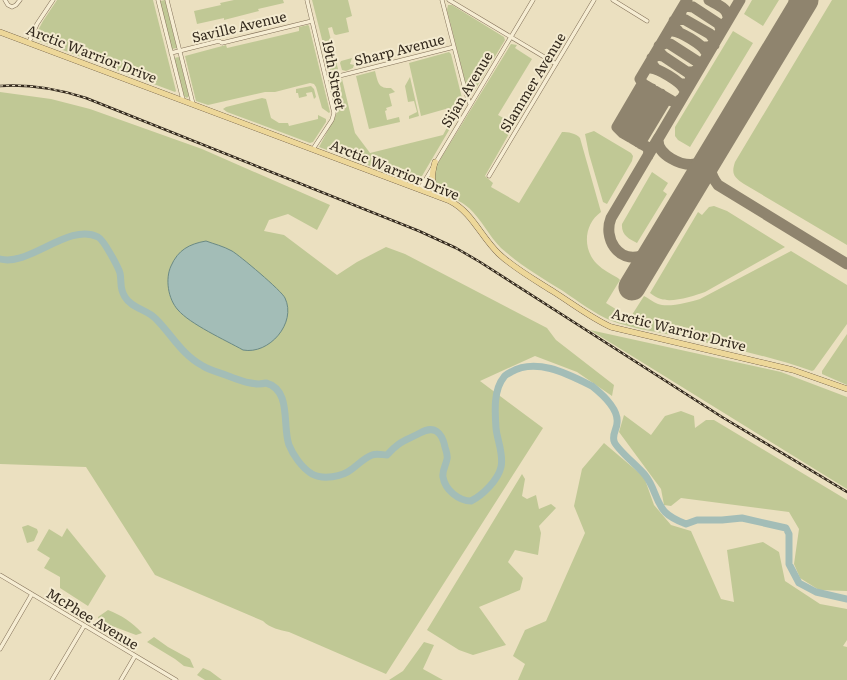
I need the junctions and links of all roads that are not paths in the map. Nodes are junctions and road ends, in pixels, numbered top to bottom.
1 (6, 0) edge
2 (20, 0) edge
3 (53, 0) edge
4 (158, 0) edge
5 (167, 0) edge
6 (307, 0) edge
7 (442, 0) edge
8 (449, 0) edge
9 (532, 0) edge
10 (594, 0) edge
11 (613, 0) edge
12 (312, 21) junction
13 (647, 21) dead end
14 (0, 32) edge
15 (510, 37) junction
16 (29, 42) junction
17 (454, 47) junction
18 (180, 51) junction
19 (171, 53) junction
20 (556, 64) junction
21 (326, 79) junction
22 (182, 100) junction
23 (193, 104) junction
24 (470, 104) junction
25 (313, 149) junction
26 (435, 162) junction
27 (488, 176) dead end
28 (420, 189) junction
29 (450, 201) junction
30 (847, 390) edge
31 (0, 575) edge
32 (32, 594) junction
33 (84, 626) junction
34 (0, 649) edge
35 (135, 656) junction
36 (52, 680) edge
37 (121, 680) edge
38 (176, 680) edge

1 - 2 street
3 - 16 street
4 - 19 street
5 - 18 street
6 - 12 street, 19th Street
7 - 17 street
8 - 15 street
9 - 15 street, Sijan Avenue
10 - 20 street, Slammer Avenue
11 - 13 street
12 - 18 street, Saville Avenue
12 - 21 street, 19th Street
14 - 16 main road, Arctic Warrior Drive
15 - 20 street
15 - 24 street, Sijan Avenue
16 - 22 main road, Arctic Warrior Drive
17 - 21 street, Sharp Avenue
17 - 24 street
18 - 19 street, Saville Avenue
18 - 23 street
19 - 22 street
20 - 27 street, Slammer Avenue
21 - 25 street, 19th Street
22 - 23 main road, Arctic Warrior Drive
23 - 25 main road, Arctic Warrior Drive
24 - 26 street, Sijan Avenue
25 - 28 main road, Arctic Warrior Drive
26 - 28 street, Sijan Avenue
26 - 29 main road
28 - 29 main road, Arctic Warrior Drive
29 - 30 main road, Arctic Warrior Drive
31 - 32 street, McPhee Avenue
32 - 33 street, McPhee Avenue
32 - 34 street
33 - 35 street, McPhee Avenue
33 - 36 street
35 - 37 street
35 - 38 street, McPhee Avenue

